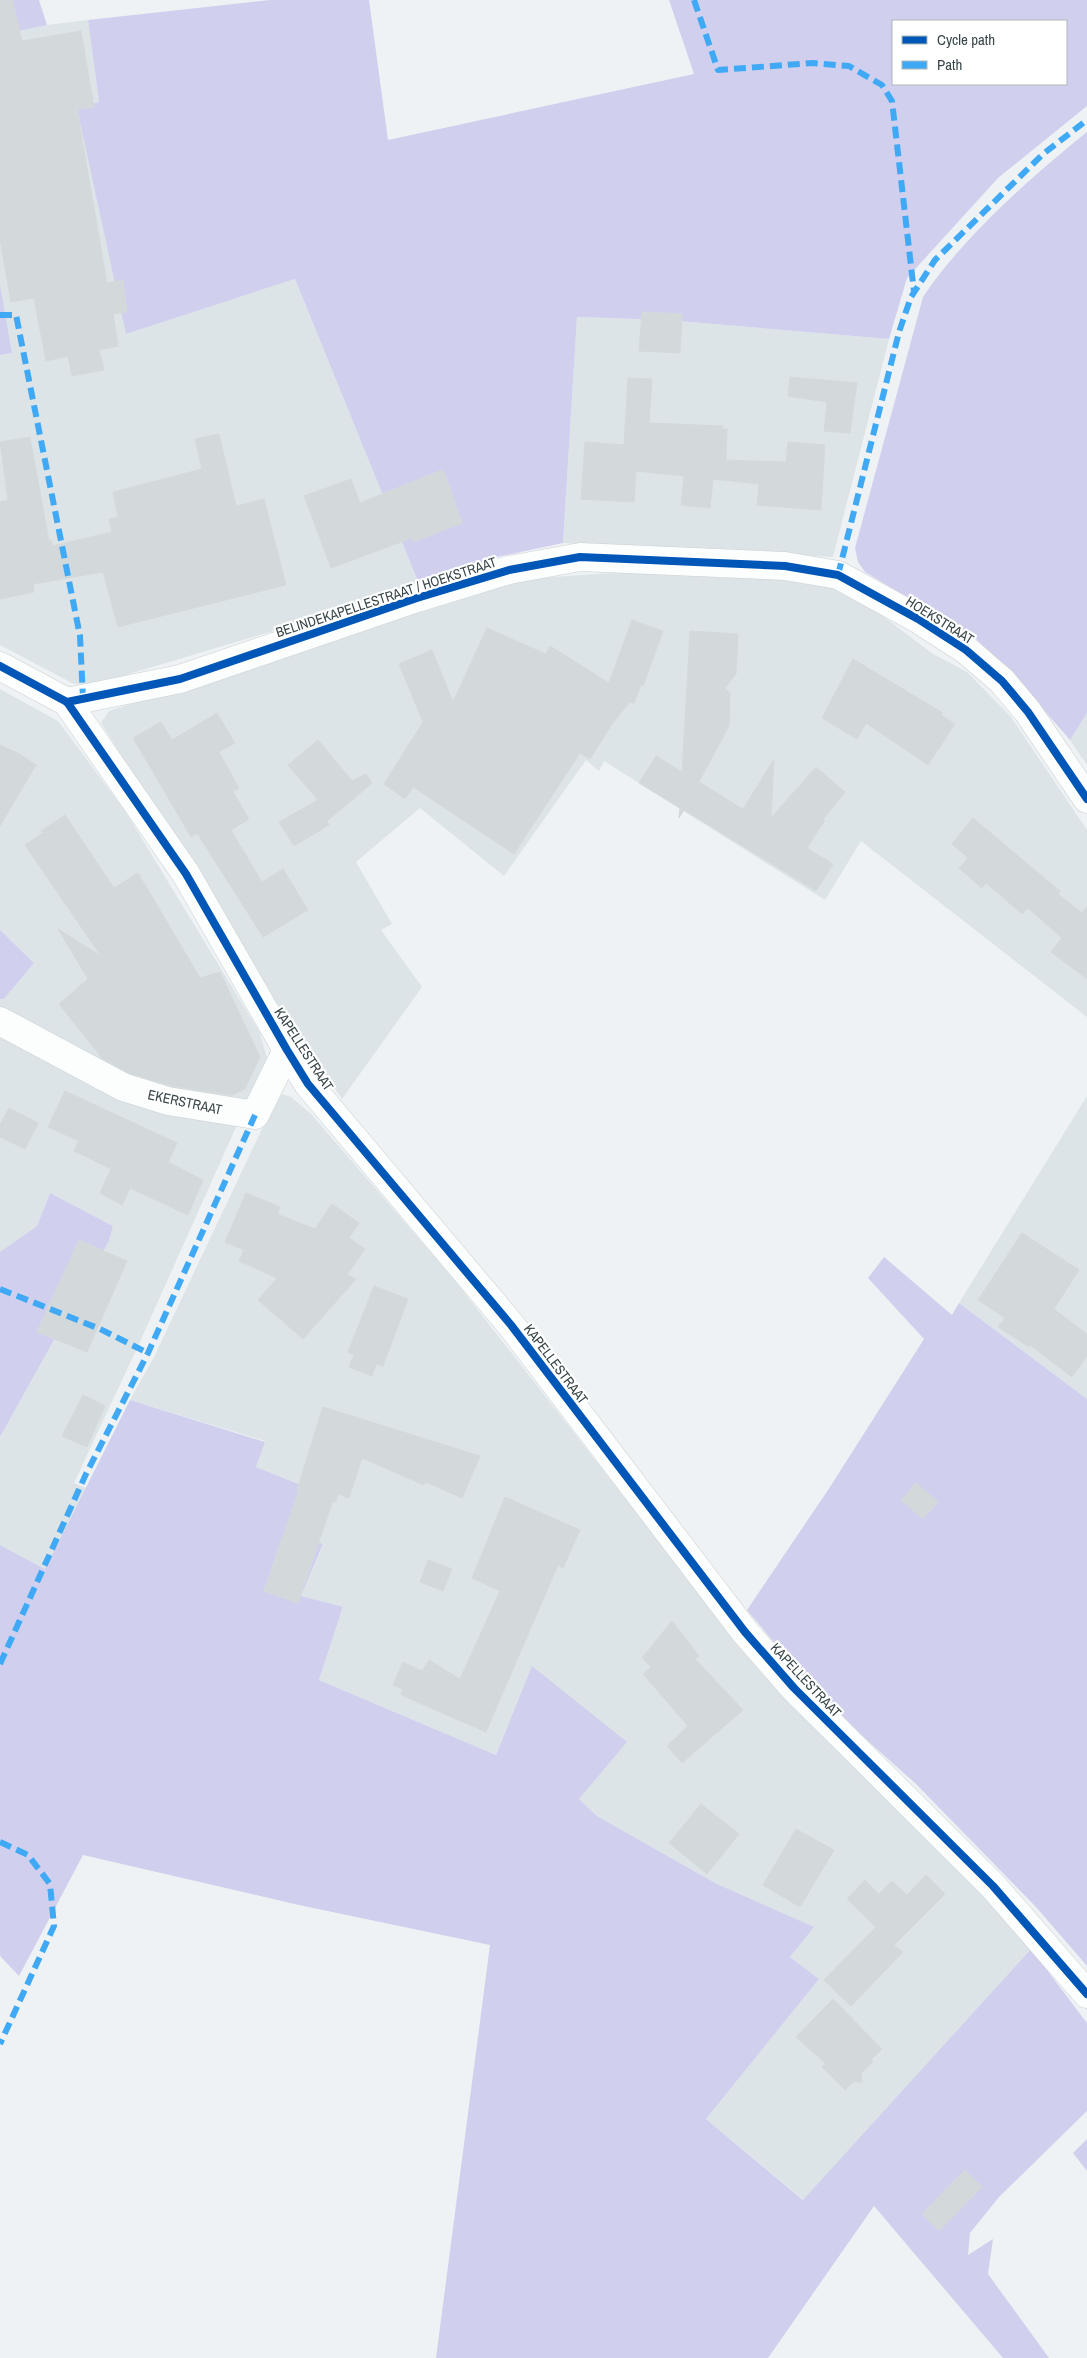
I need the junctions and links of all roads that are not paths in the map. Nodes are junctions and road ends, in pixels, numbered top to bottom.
1 (838, 575) joint
2 (0, 666) edge
3 (67, 702) junction
4 (1087, 799) edge
5 (0, 1021) edge
6 (286, 1050) junction
7 (1087, 1994) edge

1 - 3 street, BELINDEKAPELLESTRAAT / HOEKSTRAAT
1 - 4 street, HOEKSTRAAT
2 - 3 street
3 - 6 street, KAPELLESTRAAT
5 - 6 street, EKERSTRAAT
6 - 7 street, KAPELLESTRAAT

